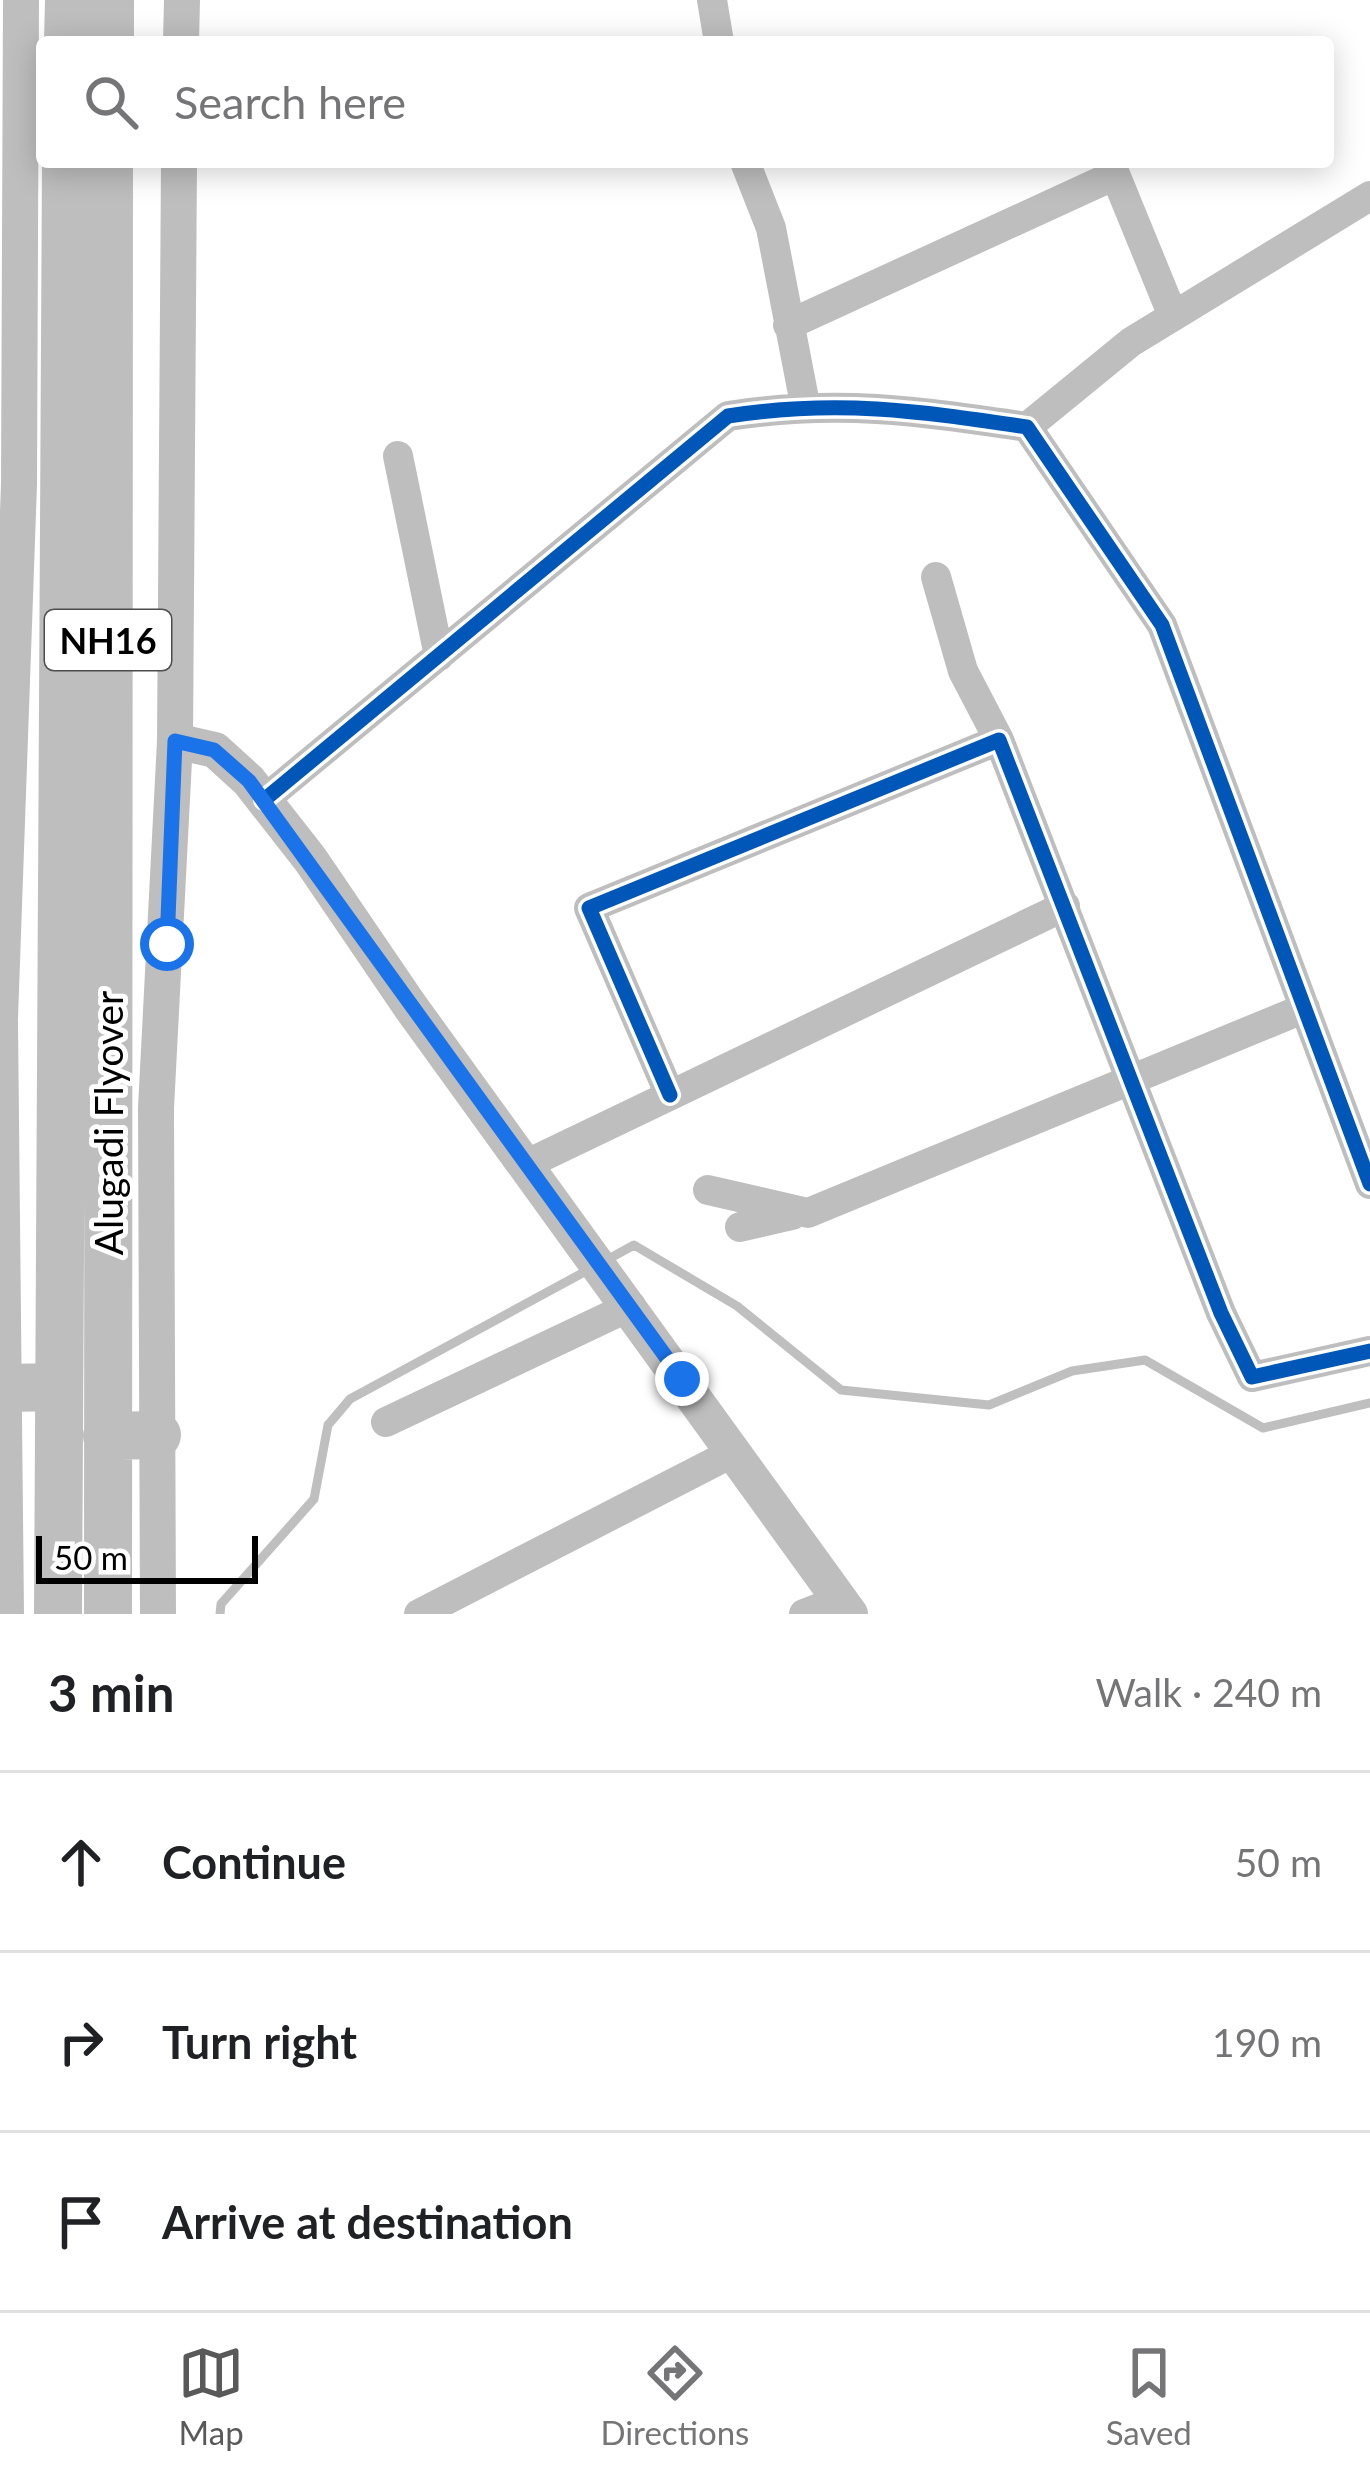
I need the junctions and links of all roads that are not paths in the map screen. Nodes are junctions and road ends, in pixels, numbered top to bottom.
1 (21, 0) edge
2 (69, 0) edge
3 (110, 0) edge
4 (182, 0) edge
5 (712, 0) edge
6 (68, 36) edge
7 (110, 36) edge
8 (181, 36) edge
9 (718, 36) edge
10 (66, 168) edge
11 (109, 168) edge
12 (179, 168) edge
13 (748, 168) edge
14 (1112, 168) edge
15 (1370, 196) edge
16 (1173, 316) junction
17 (788, 325) junction
18 (805, 404) junction
19 (1027, 428) junction
20 (398, 456) dead end
21 (9, 474) edge
22 (9, 536) edge
23 (936, 577) dead end
24 (439, 656) junction
25 (999, 740) junction
26 (175, 741) junction
27 (264, 800) junction
28 (1064, 907) junction
29 (1305, 1008) junction
30 (0, 1020) edge
31 (1, 1053) edge
32 (1129, 1079) junction
33 (670, 1095) junction
34 (525, 1165) junction
35 (1370, 1184) edge
36 (708, 1190) dead end
37 (808, 1214) junction
38 (740, 1227) dead end
39 (625, 1299) junction
40 (1370, 1351) edge
41 (57, 1387) junction
42 (7, 1388) junction
43 (386, 1422) dead end
44 (157, 1435) junction
45 (107, 1436) junction
46 (734, 1452) junction
47 (844, 1607) edge
48 (6, 1614) edge
49 (58, 1614) edge
50 (108, 1614) edge
51 (158, 1614) edge
52 (419, 1614) edge
53 (804, 1614) edge

1 - 21 street
2 - 6 highway
3 - 7 highway
4 - 8 street
5 - 9 street
10 - 41 highway, Alugadi Flyover / NH16
11 - 45 highway, Alugadi Flyover / NH16
12 - 26 street
13 - 17 street
14 - 16 street
14 - 17 street
15 - 16 street
16 - 19 street
17 - 18 street
18 - 19 street
18 - 24 street
19 - 29 street
20 - 24 street
21 - 22 street
22 - 30 street
23 - 25 street
24 - 27 street
25 - 28 street
25 - 33 street
26 - 27 street
26 - 44 street
27 - 34 street
28 - 32 street
28 - 33 street
29 - 32 street
29 - 35 street
30 - 31 street
31 - 42 street
32 - 37 street
32 - 40 street
33 - 34 street
34 - 39 street
36 - 37 street
37 - 38 street
39 - 43 street
39 - 46 street
41 - 42 highway
41 - 49 highway, NH16
42 - 48 street
44 - 45 highway
44 - 51 street
45 - 50 highway, NH16
46 - 47 street
46 - 52 street
47 - 53 street

